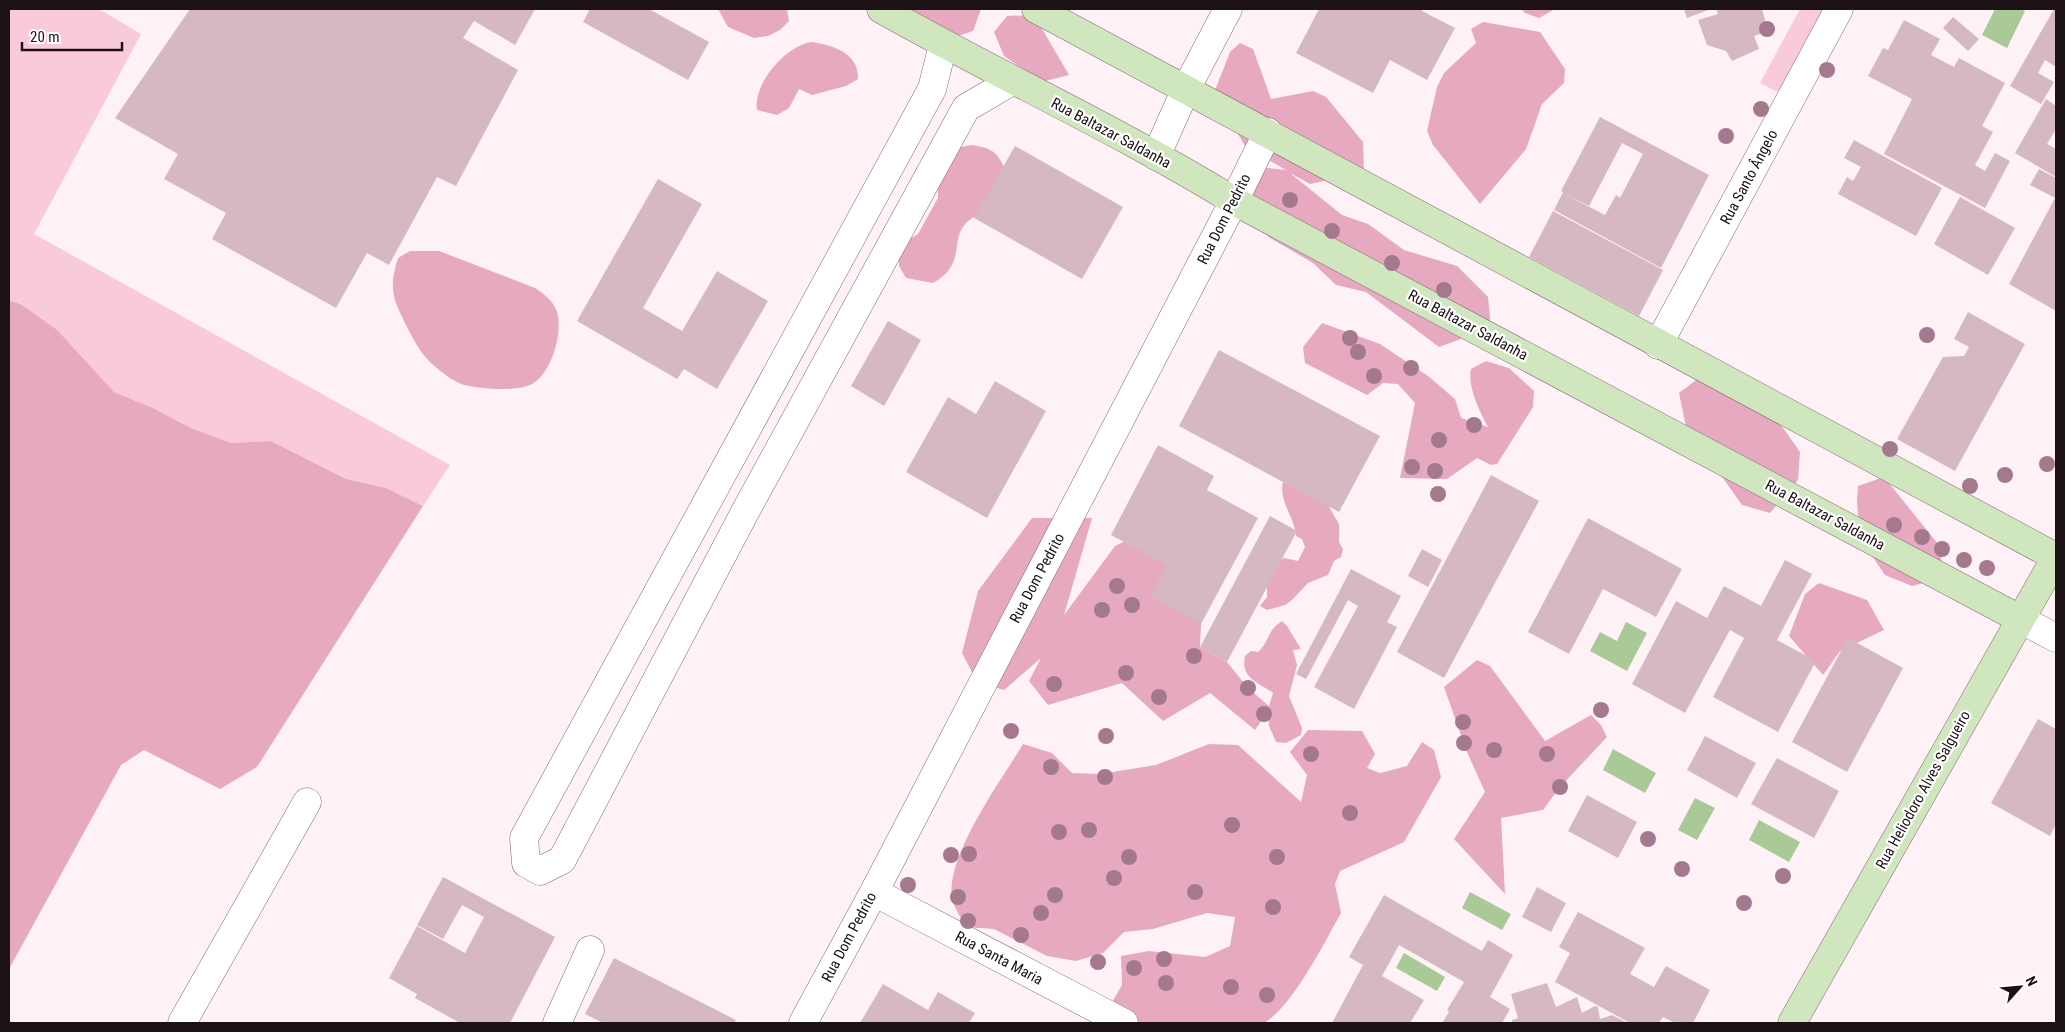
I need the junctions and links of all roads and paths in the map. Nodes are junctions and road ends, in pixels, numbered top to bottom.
1 (881, 9) edge
2 (1036, 9) edge
3 (1228, 9) edge
4 (1839, 9) edge
5 (943, 45) junction
6 (1012, 81) junction
7 (1186, 89) junction
8 (1268, 132) junction
9 (1156, 156) junction
10 (1234, 201) junction
11 (1658, 345) junction
12 (711, 494) junction
13 (745, 512) junction
14 (2056, 557) edge
15 (2020, 619) junction
16 (2056, 638) edge
17 (307, 802) dead end
18 (874, 892) junction
19 (590, 950) dead end
20 (182, 1023) edge
21 (557, 1023) edge
22 (803, 1023) edge
23 (1124, 1023) edge
24 (1792, 1023) edge

1 - 5 main road, Rua Baltazar Saldanha
2 - 7 main road
3 - 7 street
4 - 11 street, Rua Santo Ângelo
5 - 6 main road, Rua Baltazar Saldanha
5 - 12 street
6 - 9 main road, Rua Baltazar Saldanha
6 - 13 street
7 - 8 main road
7 - 9 street
8 - 10 street, Rua Dom Pedrito
8 - 11 main road
9 - 10 main road, Rua Baltazar Saldanha
10 - 15 main road, Rua Baltazar Saldanha
10 - 18 street, Rua Dom Pedrito
11 - 14 main road
12 - 13 street
12 - 13 street
14 - 15 main road, Rua Heliodoro Alves Salgueiro
15 - 16 street, Rua Baltazar Saldanha
15 - 24 main road, Rua Heliodoro Alves Salgueiro
17 - 20 street
18 - 22 street, Rua Dom Pedrito
18 - 23 street, Rua Santa Maria
19 - 21 street

